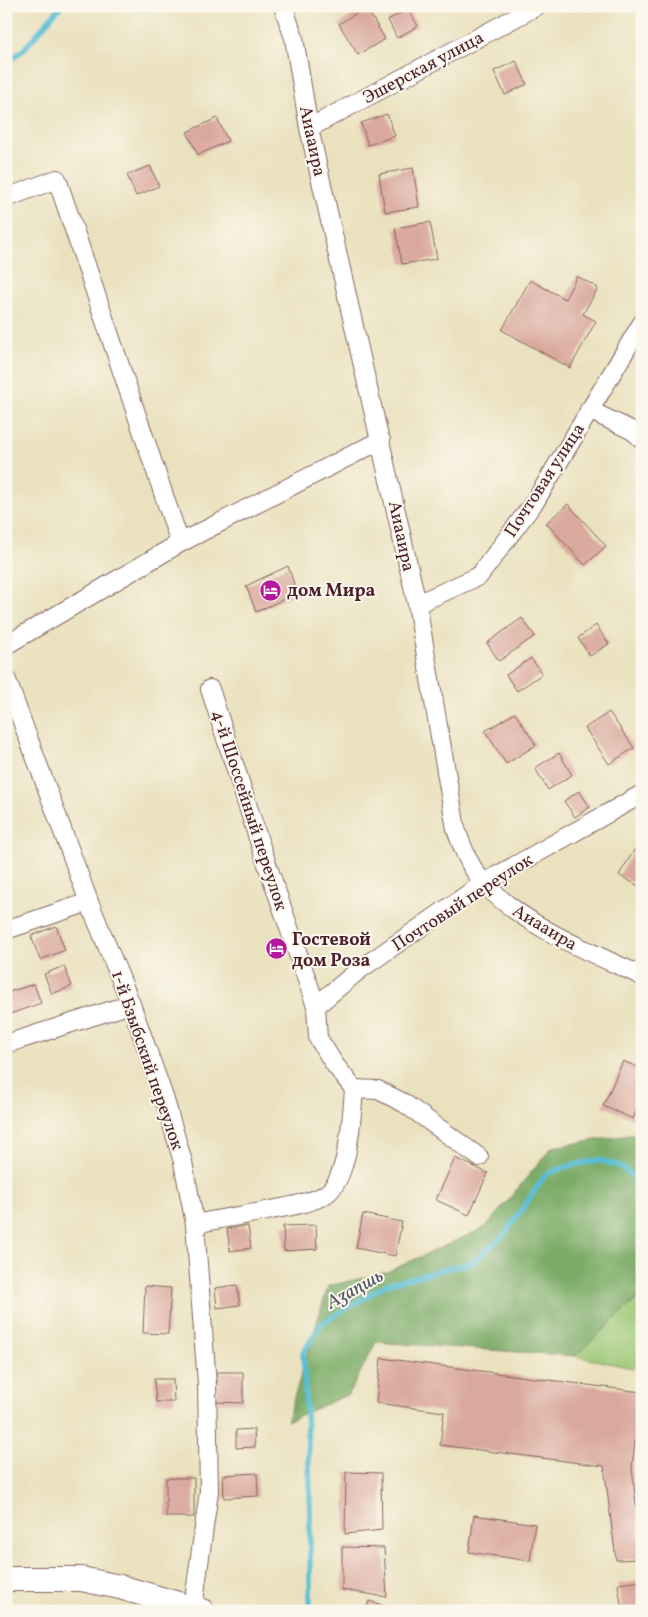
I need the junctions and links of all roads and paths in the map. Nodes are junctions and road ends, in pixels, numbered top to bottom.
1 (283, 6) edge
2 (537, 6) edge
3 (309, 128) junction
4 (6, 198) edge
5 (642, 323) edge
6 (589, 410) junction
7 (642, 439) edge
8 (381, 440) junction
9 (180, 543) junction
10 (417, 604) junction
11 (6, 645) edge
12 (6, 678) edge
13 (210, 689) dead end
14 (642, 794) edge
15 (484, 883) junction
16 (89, 902) junction
17 (6, 930) edge
18 (642, 976) edge
19 (131, 1004) junction
20 (316, 1006) junction
21 (6, 1044) edge
22 (354, 1089) junction
23 (479, 1157) dead end
24 (195, 1224) junction
25 (6, 1579) edge
26 (197, 1609) edge

1 - 3 street, Аиааира
2 - 3 street, Эшерская улица
3 - 8 street, Аиааира
4 - 9 street
5 - 6 street, Почтовая улица
6 - 7 street
6 - 10 street, Почтовая улица
8 - 9 street
8 - 10 street, Аиааира
9 - 11 street
10 - 15 street, Аиааира
12 - 16 street, 1-й Бзыбский переулок
13 - 20 street, 4-й Шоссейный переулок
14 - 15 street, Почтовый переулок
15 - 18 street, Аиааира
15 - 20 street, Почтовый переулок
16 - 17 street
16 - 19 street, 1-й Бзыбский переулок
19 - 21 street
19 - 24 street, 1-й Бзыбский переулок
20 - 22 street, 4-й Шоссейный переулок
22 - 23 street
22 - 24 street
24 - 26 street, 1-й Бзыбский переулок
25 - 26 main road

